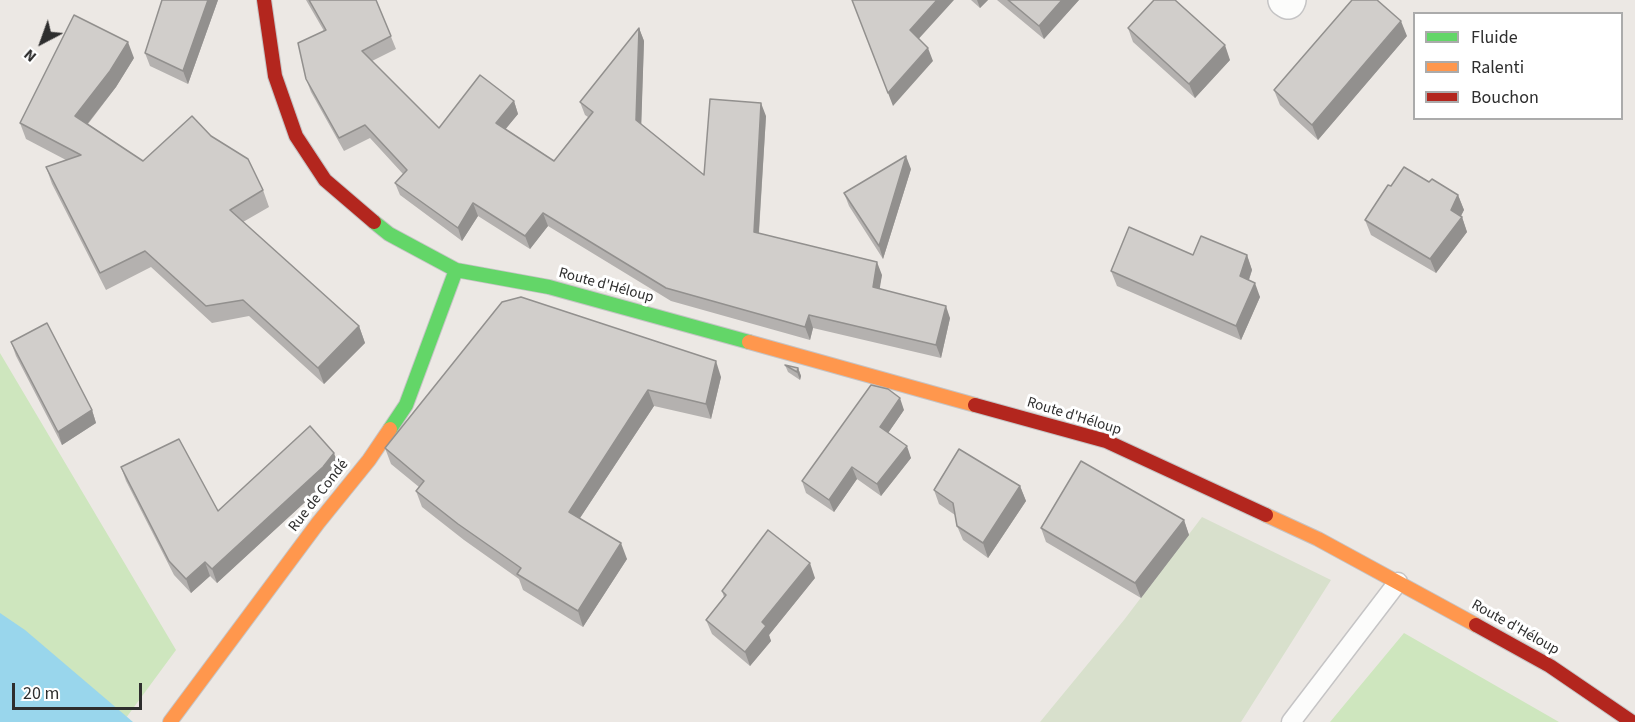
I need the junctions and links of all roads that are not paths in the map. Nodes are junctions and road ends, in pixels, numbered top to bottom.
1 (264, 0) edge
2 (456, 270) junction
3 (1398, 582) junction
4 (170, 722) edge
5 (1291, 722) edge
6 (1632, 722) edge

1 - 2 street, Route d'Héloup
2 - 3 street, Route d'Héloup
2 - 4 street, Rue de Condé
3 - 5 lane
3 - 6 street, Route d'Héloup

